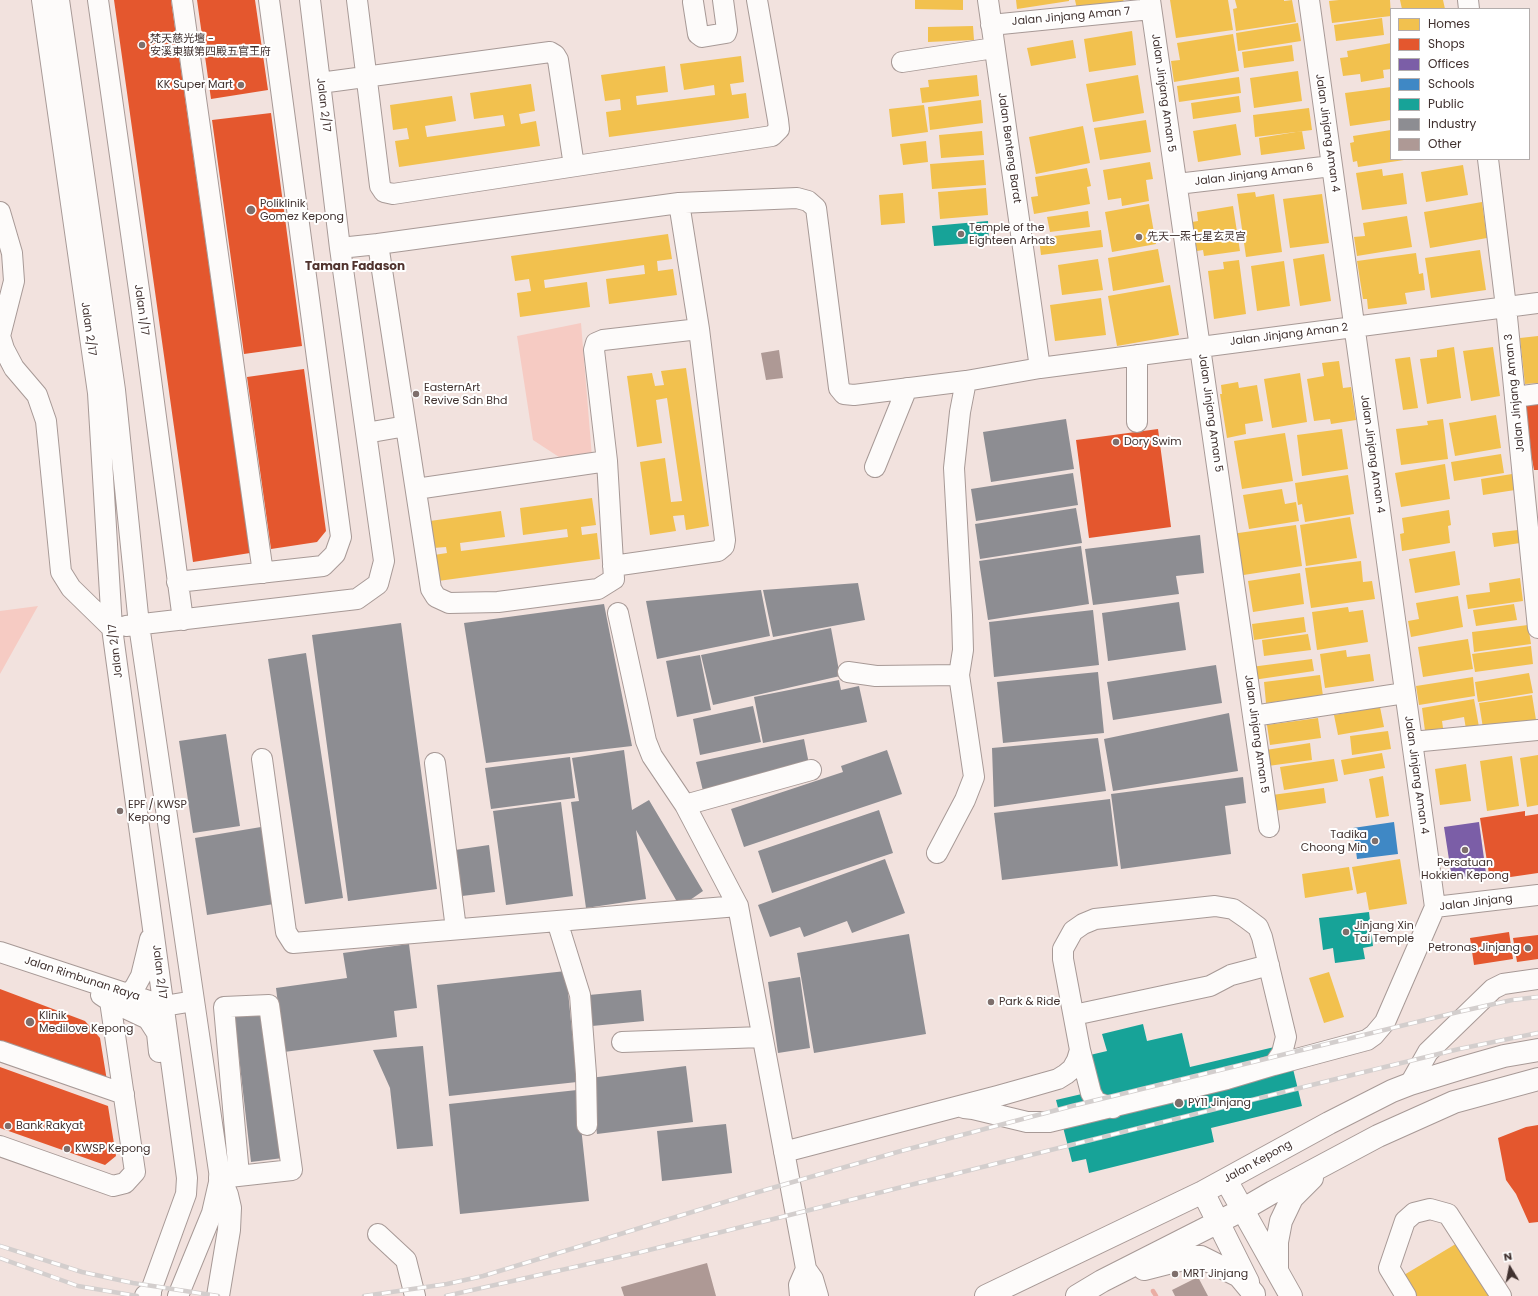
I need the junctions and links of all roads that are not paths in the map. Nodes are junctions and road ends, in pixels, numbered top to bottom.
1 (42, 0) edge
2 (59, 0) edge
3 (98, 0) edge
4 (182, 0) edge
5 (269, 0) edge
6 (310, 0) edge
7 (357, 0) edge
8 (723, 0) edge
9 (757, 0) edge
10 (988, 0) edge
11 (1309, 0) edge
12 (693, 2) dead end
13 (1151, 5) edge
14 (991, 25) junction
15 (994, 48) junction
16 (902, 62) dead end
17 (367, 77) junction
18 (320, 83) junction
19 (1488, 160) edge
20 (574, 166) junction
21 (1332, 166) junction
22 (1177, 184) junction
23 (679, 203) junction
24 (0, 212) edge
25 (378, 244) junction
26 (340, 248) junction
27 (1538, 303) edge
28 (1506, 307) junction
29 (1354, 327) junction
30 (699, 329) junction
31 (1200, 347) junction
32 (1137, 355) junction
33 (1040, 368) junction
34 (7, 371) edge
35 (966, 381) junction
36 (907, 388) junction
37 (1538, 394) edge
38 (1515, 397) junction
39 (1137, 422) dead end
40 (406, 426) junction
41 (366, 433) junction
42 (607, 461) junction
43 (875, 467) dead end
44 (416, 489) junction
45 (1532, 494) edge
46 (1534, 543) edge
47 (613, 566) junction
48 (262, 573) junction
49 (177, 582) junction
50 (618, 613) dead end
51 (183, 620) junction
52 (1538, 623) edge
53 (139, 625) junction
54 (112, 628) junction
55 (848, 672) dead end
56 (960, 675) junction
57 (1405, 693) junction
58 (1253, 716) junction
59 (1538, 730) edge
60 (1412, 742) junction
61 (262, 759) dead end
62 (435, 763) dead end
63 (811, 770) dead end
64 (685, 805) junction
65 (1270, 827) dead end
66 (937, 853) dead end
67 (1538, 895) edge
68 (738, 906) junction
69 (1435, 907) junction
70 (557, 921) junction
71 (153, 923) junction
72 (456, 929) junction
73 (0, 952) edge
74 (1269, 965) junction
75 (79, 978) junction
76 (1538, 979) edge
77 (129, 994) junction
78 (110, 1001) junction
79 (194, 1001) junction
80 (164, 1006) junction
81 (1074, 1015) junction
82 (762, 1037) junction
83 (1286, 1037) junction
84 (622, 1042) dead end
85 (0, 1050) edge
86 (1080, 1050) junction
87 (1538, 1050) edge
88 (1310, 1055) junction
89 (1274, 1065) junction
90 (1538, 1079) edge
91 (173, 1081) junction
92 (1410, 1084) junction
93 (1538, 1085) edge
94 (1490, 1092) junction
95 (124, 1094) junction
96 (954, 1108) junction
97 (1113, 1108) junction
98 (587, 1125) dead end
99 (0, 1146) edge
100 (789, 1146) junction
101 (1329, 1162) junction
102 (230, 1177) junction
103 (1226, 1180) junction
104 (1203, 1192) junction
105 (1242, 1210) junction
106 (1218, 1222) junction
107 (378, 1234) dead end
108 (806, 1269) junction
109 (1278, 1273) junction
110 (1102, 1281) junction
111 (148, 1295) edge
112 (1255, 1295) edge
113 (178, 1296) edge
114 (218, 1296) edge
115 (415, 1296) edge
116 (800, 1296) edge
117 (818, 1296) edge
118 (986, 1296) edge
119 (1059, 1296) edge
120 (1077, 1296) edge
121 (1291, 1296) edge
122 (1407, 1296) edge
123 (1489, 1296) edge
124 (1500, 1296) edge

1 - 54 street, Jalan 2/17
2 - 53 street, Jalan 2/17
3 - 49 street, Jalan 1/17
4 - 48 street
5 - 48 street
6 - 18 street, Jalan 2/17
7 - 17 street
8 - 12 street
9 - 20 street
10 - 14 street, Jalan Benteng Barat
11 - 21 street, Jalan Jinjang Aman 4
13 - 14 street, Jalan Jinjang Aman 7
13 - 22 street, Jalan Jinjang Aman 5
14 - 15 street, Jalan Benteng Barat
15 - 16 street
15 - 33 street, Jalan Benteng Barat
17 - 18 street
17 - 20 street
17 - 20 street
18 - 26 street, Jalan 2/17
19 - 28 street, Jalan Jinjang Aman 3
21 - 22 street, Jalan Jinjang Aman 6
21 - 29 street, Jalan Jinjang Aman 4
22 - 31 street, Jalan Jinjang Aman 5
23 - 25 street, Jalan Jinjang Aman 2
23 - 30 street
23 - 36 street, Jalan Jinjang Aman 2
24 - 34 street
25 - 26 street, Jalan Jinjang Aman 2
25 - 40 street
26 - 41 street, Jalan 2/17
27 - 28 street, Jalan Jinjang Aman 2
28 - 29 street, Jalan Jinjang Aman 2
28 - 38 street, Jalan Jinjang Aman 3
29 - 31 street, Jalan Jinjang Aman 2
29 - 57 street, Jalan Jinjang Aman 4
30 - 42 street
30 - 47 street
31 - 32 street, Jalan Jinjang Aman 2
31 - 58 street, Jalan Jinjang Aman 5
32 - 33 street, Jalan Jinjang Aman 2
32 - 39 street
33 - 35 street, Jalan Jinjang Aman 2
34 - 54 street
35 - 36 street, Jalan Jinjang Aman 2
35 - 56 street
36 - 43 street
37 - 38 street
38 - 45 street, Jalan Jinjang Aman 3
40 - 41 street
40 - 44 street
41 - 51 street, Jalan 2/17
42 - 44 street
42 - 47 street
44 - 47 street
45 - 46 street, Jalan Jinjang Aman 3
46 - 52 street, Jalan Jinjang Aman 3
48 - 49 street
49 - 51 street, Jalan 1/17
50 - 64 street
51 - 53 street, Jalan 2/17
53 - 54 street
53 - 79 street, Jalan 2/17
54 - 71 street, Jalan 2/17
55 - 56 street
56 - 66 street
57 - 58 street
57 - 60 street, Jalan Jinjang Aman 4
58 - 65 street, Jalan Jinjang Aman 5
59 - 60 street
60 - 69 street, Jalan Jinjang Aman 4
61 - 72 street
62 - 72 street
63 - 64 street
64 - 68 street
67 - 69 street, Jalan Jinjang
68 - 70 street
68 - 82 street
69 - 88 street, Jalan Jinjang
70 - 72 street
70 - 98 street
71 - 77 street
71 - 80 street, Jalan 2/17
73 - 75 street, Jalan Rimbunan Raya
74 - 81 street
74 - 81 street
74 - 83 street
75 - 77 street, Jalan Rimbunan Raya
75 - 78 street
76 - 92 street
77 - 80 street, Jalan Rimbunan Raya
78 - 91 street
78 - 95 street
79 - 80 street
79 - 102 street, Jalan 2/17
80 - 91 street, Jalan 2/17
81 - 86 street
82 - 84 street
82 - 100 street
83 - 88 street
83 - 89 street
85 - 95 street
86 - 96 street
86 - 97 street
87 - 92 main road, Jalan Kepong
88 - 89 street
89 - 97 street
90 - 94 main road
91 - 111 street, Jalan 2/17
92 - 103 main road, Jalan Kepong
93 - 94 street
94 - 101 main road
95 - 99 street
96 - 97 street
96 - 100 street
100 - 108 street
101 - 105 main road
101 - 109 main road
102 - 102 street
102 - 113 street, Jalan 2/17
102 - 114 main road
103 - 104 main road, Jalan Kepong
103 - 105 main road
104 - 106 main road
104 - 118 main road, Jalan Kepong
105 - 106 main road
105 - 109 main road
106 - 110 main road
106 - 112 main road
107 - 115 street
108 - 116 street
108 - 117 street
109 - 121 main road
110 - 112 main road
110 - 119 main road
110 - 120 main road
122 - 123 street
122 - 124 street

